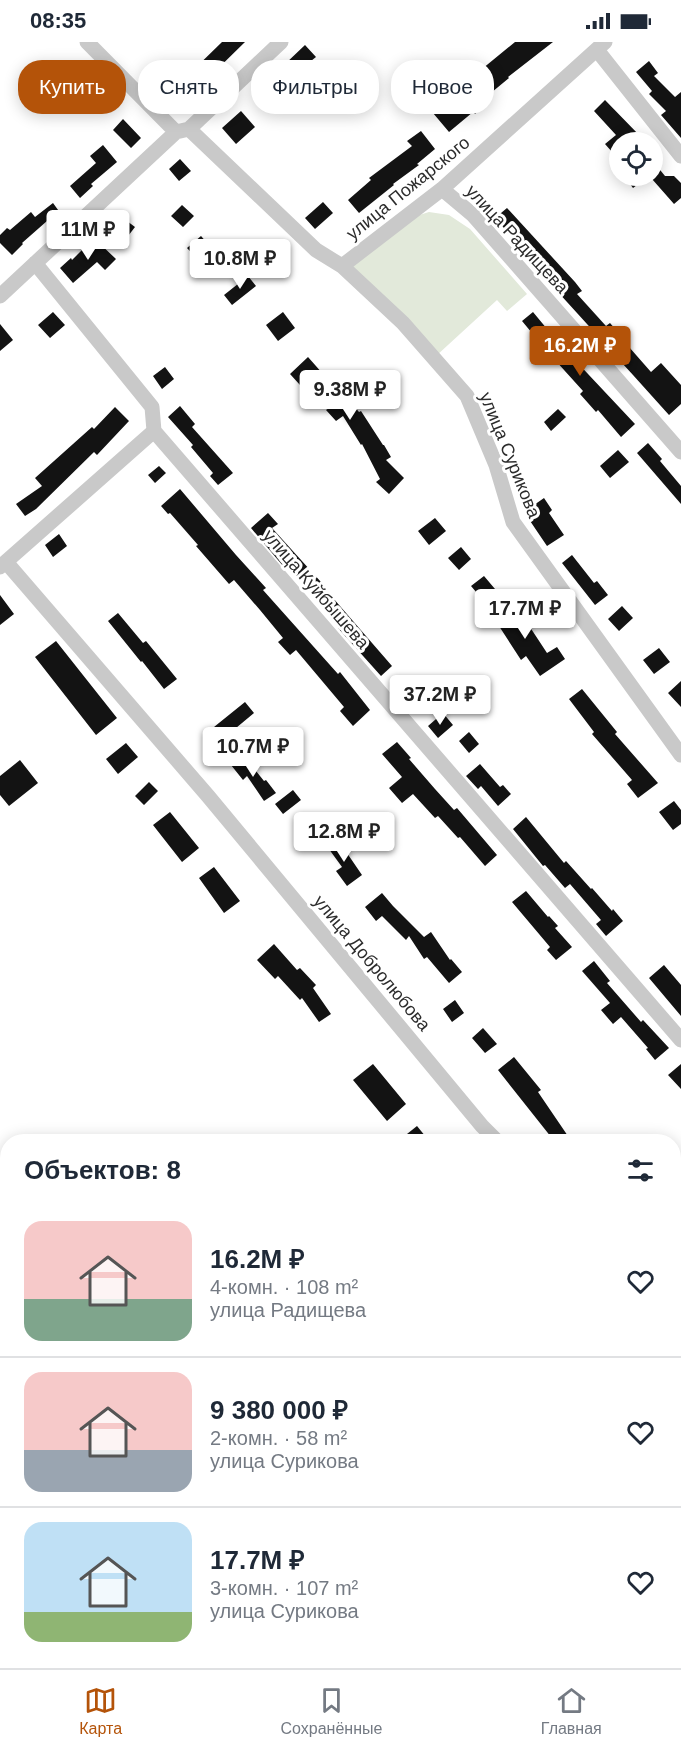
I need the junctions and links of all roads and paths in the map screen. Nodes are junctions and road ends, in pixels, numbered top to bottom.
1 (87, 42) edge
2 (281, 42) edge
3 (601, 46) edge
4 (182, 130) junction
5 (681, 156) edge
6 (442, 189) junction
7 (35, 263) junction
8 (342, 266) junction
9 (0, 296) edge
10 (154, 432) junction
11 (681, 452) edge
12 (3, 565) edge
13 (681, 755) edge
14 (681, 1040) edge
15 (490, 1134) edge

1 - 4 street, улица Сурикова
2 - 4 street
3 - 5 street
3 - 6 street, улица Пожарского
4 - 7 street
4 - 8 street, улица Сурикова
6 - 8 street, улица Пожарского
6 - 11 street, улица Радищева
7 - 9 street
7 - 10 street
8 - 13 street, улица Сурикова
10 - 12 street
10 - 14 street, улица Куйбышева
12 - 15 street, улица Добролюбова

